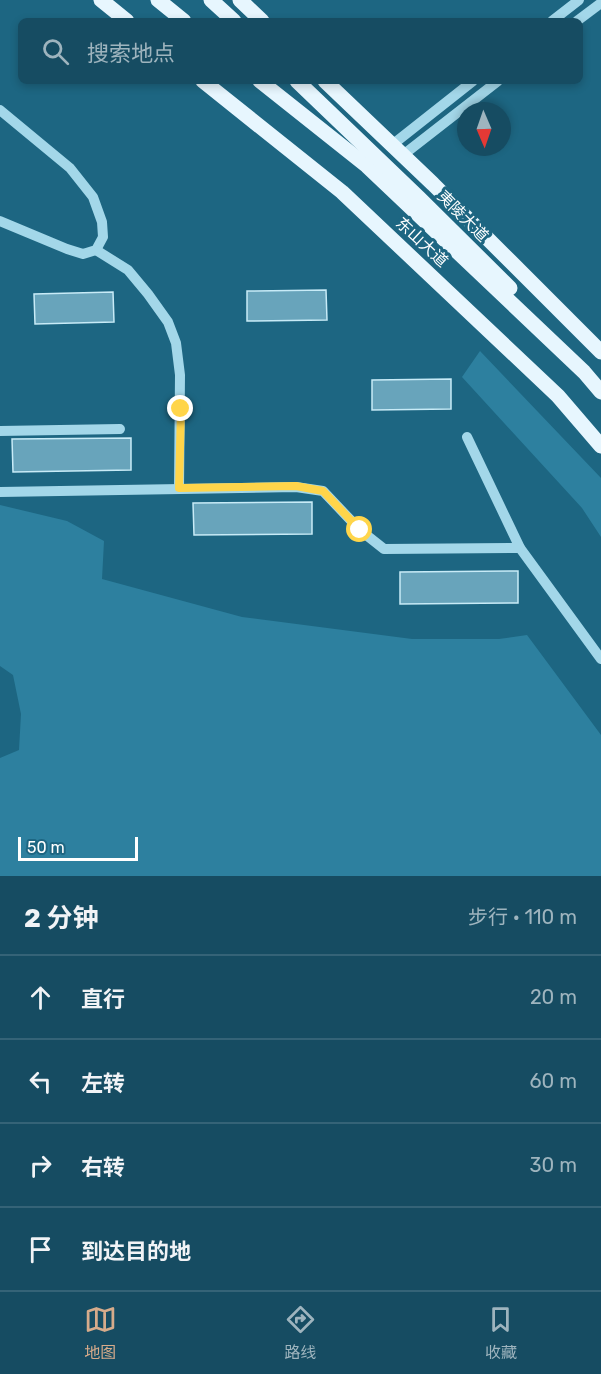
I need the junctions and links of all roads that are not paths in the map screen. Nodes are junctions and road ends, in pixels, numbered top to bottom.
1 (101, 0) edge
2 (158, 0) edge
3 (212, 0) edge
4 (240, 0) edge
5 (579, 0) edge
6 (601, 3) edge
7 (123, 18) edge
8 (180, 18) edge
9 (231, 18) edge
10 (259, 18) edge
11 (556, 18) edge
12 (581, 18) edge
13 (207, 84) edge
14 (264, 84) edge
15 (300, 84) edge
16 (328, 84) edge
17 (470, 84) edge
18 (494, 84) edge
19 (0, 110) edge
20 (397, 150) junction
21 (0, 221) edge
22 (96, 250) junction
23 (601, 352) edge
24 (601, 379) edge
25 (601, 392) edge
26 (120, 429) dead end
27 (0, 431) edge
28 (467, 437) dead end
29 (601, 446) edge
30 (179, 488) junction
31 (0, 492) edge
32 (520, 548) junction
33 (601, 659) edge

1 - 7 main road
2 - 8 main road
3 - 9 main road
4 - 10 main road
5 - 11 street
6 - 12 street
13 - 29 main road, 东山大道
14 - 25 main road, 东山大道
15 - 24 main road, 夷陵大道
16 - 20 main road, 夷陵大道
17 - 20 street
18 - 20 street
19 - 22 street
20 - 23 main road, 夷陵大道
21 - 22 street
22 - 30 street
26 - 27 street
28 - 32 street
30 - 31 street
30 - 32 street
32 - 33 street

